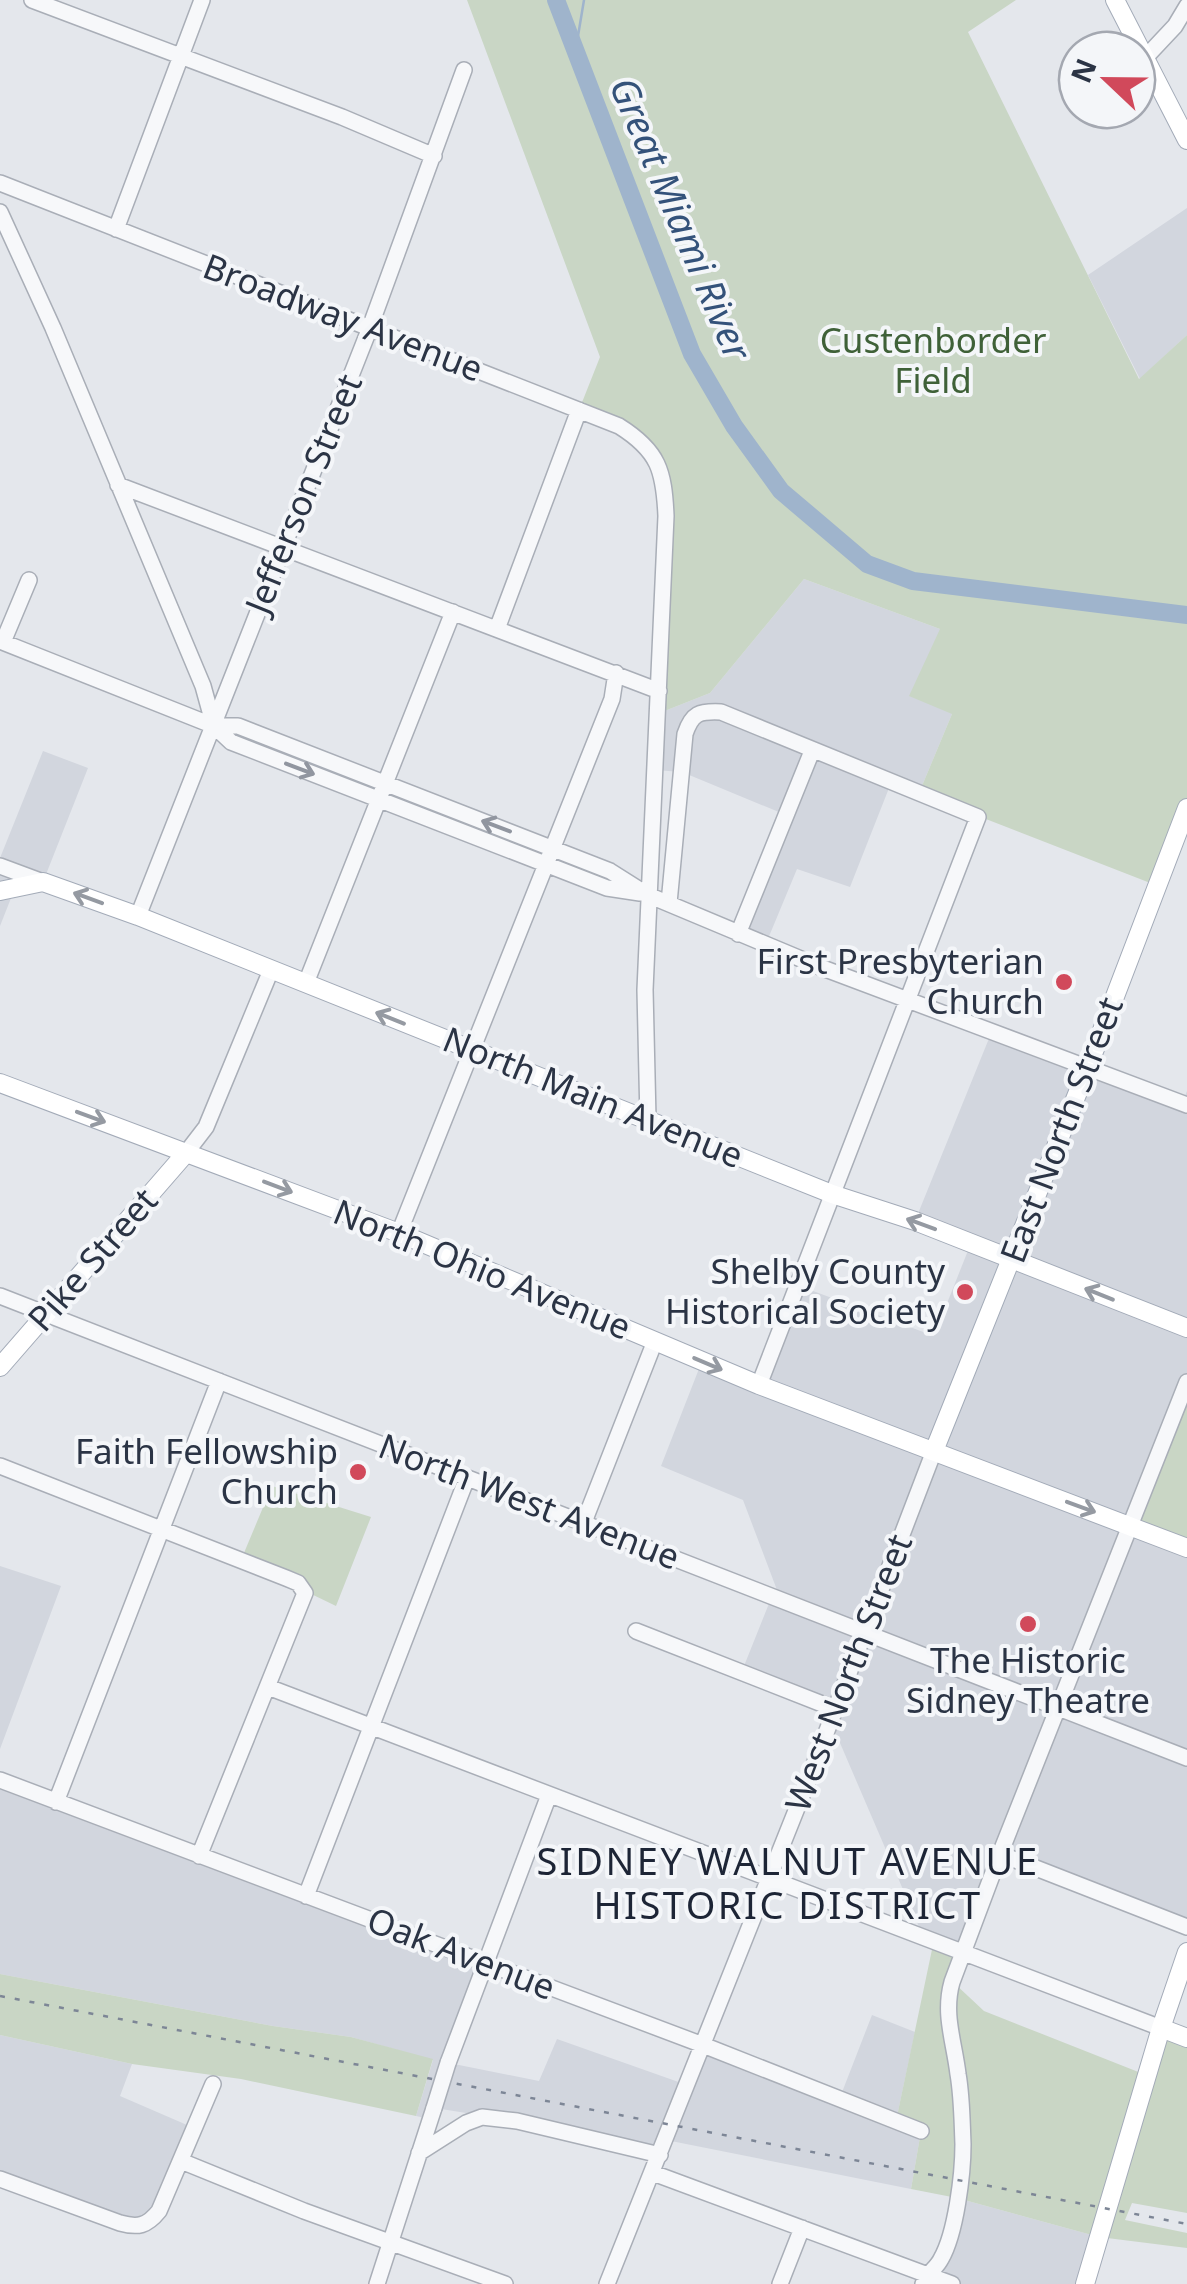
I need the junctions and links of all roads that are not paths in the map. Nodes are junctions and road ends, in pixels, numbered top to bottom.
1 (32, 0) edge
2 (202, 0) edge
3 (1115, 0) edge
4 (1187, 6) edge
5 (1130, 30) edge
6 (1157, 45) edge
7 (180, 58) junction
8 (464, 70) dead end
9 (1157, 83) edge
10 (1187, 140) edge
11 (434, 156) junction
12 (0, 183) edge
13 (0, 212) edge
14 (116, 229) junction
15 (369, 330) junction
16 (580, 410) junction
17 (118, 485) junction
18 (282, 547) junction
19 (29, 580) dead end
20 (453, 612) junction
21 (497, 629) junction
22 (2, 642) edge
23 (616, 674) junction
24 (659, 691) junction
25 (214, 726) junction
26 (812, 750) junction
27 (381, 791) junction
28 (1187, 808) edge
29 (548, 854) junction
30 (0, 866) edge
31 (42, 882) junction
32 (0, 891) edge
33 (648, 895) junction
34 (669, 904) junction
35 (138, 916) junction
36 (738, 934) junction
37 (271, 970) junction
38 (306, 983) junction
39 (909, 999) junction
40 (473, 1050) junction
41 (1088, 1067) junction
42 (0, 1083) edge
43 (1187, 1105) edge
44 (648, 1119) junction
45 (186, 1152) junction
46 (832, 1194) junction
47 (398, 1233) junction
48 (1012, 1259) junction
49 (0, 1296) edge
50 (46, 1313) junction
51 (1187, 1328) edge
52 (655, 1341) junction
53 (0, 1368) edge
54 (219, 1381) junction
55 (1187, 1382) edge
56 (759, 1385) junction
57 (934, 1451) junction
58 (0, 1466) edge
59 (468, 1478) junction
60 (584, 1522) junction
61 (1130, 1526) junction
62 (164, 1530) junction
63 (1187, 1548) edge
64 (636, 1631) dead end
65 (865, 1632) junction
66 (268, 1687) junction
67 (1058, 1708) junction
68 (836, 1709) junction
69 (371, 1726) junction
70 (1187, 1758) edge
71 (0, 1780) edge
72 (549, 1795) junction
73 (56, 1802) junction
74 (1000, 1854) junction
75 (199, 1856) junction
76 (770, 1876) junction
77 (306, 1896) junction
78 (1187, 1927) edge
79 (962, 1950) junction
80 (1187, 1952) edge
81 (485, 1962) junction
82 (1160, 2028) junction
83 (1187, 2038) edge
84 (703, 2045) junction
85 (213, 2084) dead end
86 (921, 2131) dead end
87 (419, 2153) junction
88 (660, 2154) junction
89 (181, 2161) junction
90 (653, 2173) junction
91 (0, 2178) edge
92 (802, 2228) junction
93 (391, 2243) junction
94 (925, 2279) edge
95 (377, 2284) edge
96 (505, 2284) edge
97 (607, 2284) edge
98 (780, 2284) edge
99 (952, 2284) edge
100 (1085, 2284) edge

1 - 7 street
2 - 7 street
3 - 5 main road
4 - 6 street
7 - 11 street
7 - 14 street
8 - 11 street, Jefferson Street
9 - 10 main road
11 - 15 street, Jefferson Street
12 - 14 street, Broadway Avenue
13 - 17 street
14 - 15 street, Broadway Avenue
15 - 16 street, Broadway Avenue
15 - 18 street, Jefferson Street
16 - 21 street
16 - 24 street, Broadway Avenue
17 - 18 street
17 - 25 street
18 - 20 street
18 - 25 street, Jefferson Street
19 - 22 street
20 - 21 street
20 - 27 street
21 - 23 street
22 - 25 street
23 - 24 street
23 - 29 street
24 - 33 street
25 - 27 street
25 - 35 street, Jefferson Street
26 - 34 street
26 - 36 street
26 - 39 street
27 - 29 street
27 - 38 street
28 - 41 main road, East North Street
29 - 33 street
29 - 40 street
30 - 31 street, North Main Avenue
31 - 32 main road
35 -> 31 main road, North Main Avenue
33 - 34 street
33 - 44 street
34 - 36 street
35 - 37 main road, North Main Avenue
36 - 39 street
37 - 38 main road, North Main Avenue
37 - 45 street
40 -> 38 main road, North Main Avenue
39 - 41 street
39 - 46 street
40 - 44 main road, North Main Avenue
40 - 47 street
41 - 43 street
41 - 48 main road, East North Street
42 -> 45 main road, North Ohio Avenue
44 - 46 main road, North Main Avenue
45 -> 47 main road, North Ohio Avenue
45 - 50 main road, Pike Street
48 -> 46 main road, North Main Avenue
46 - 56 street
47 - 52 main road, North Ohio Avenue
51 -> 48 main road, North Main Avenue
48 - 57 main road, East North Street
49 - 50 street, North West Avenue
50 - 53 main road, Pike Street
50 - 54 street, North West Avenue
52 -> 56 main road, North Ohio Avenue
52 - 60 street
54 - 59 street, North West Avenue
54 - 62 street
55 - 61 street
56 - 57 main road, North Ohio Avenue
57 -> 61 main road, North Ohio Avenue
57 - 65 street, West North Street
58 - 62 street
59 - 60 street, North West Avenue
59 - 69 street
60 - 65 street, North West Avenue
61 - 63 main road, North Ohio Avenue
61 - 67 street
62 - 66 street
62 - 73 street
64 - 68 street
65 - 67 street, North West Avenue
65 - 68 street, West North Street
66 - 69 street
66 - 75 street
67 - 70 street, North West Avenue
67 - 74 street
68 - 76 street, West North Street
69 - 72 street
69 - 77 street
71 - 73 street, Oak Avenue
72 - 76 street
72 - 81 street
73 - 75 street, Oak Avenue
74 - 78 street
74 - 79 street
75 - 77 street, Oak Avenue
76 - 79 street
76 - 84 street, West North Street
77 - 81 street, Oak Avenue
79 - 82 street
79 - 94 street
80 - 82 main road
81 - 84 street, Oak Avenue
81 - 87 street, bridge
82 - 83 main road
82 - 100 main road
84 - 86 street, Oak Avenue
84 - 88 street, West North Street
85 - 89 street
87 - 88 street
87 - 93 street
88 - 90 street, West North Street
89 - 91 street
89 - 93 street
90 - 92 street
90 - 97 street, West North Street
92 - 94 street
92 - 98 street
93 - 95 street
93 - 96 street
94 - 99 street

